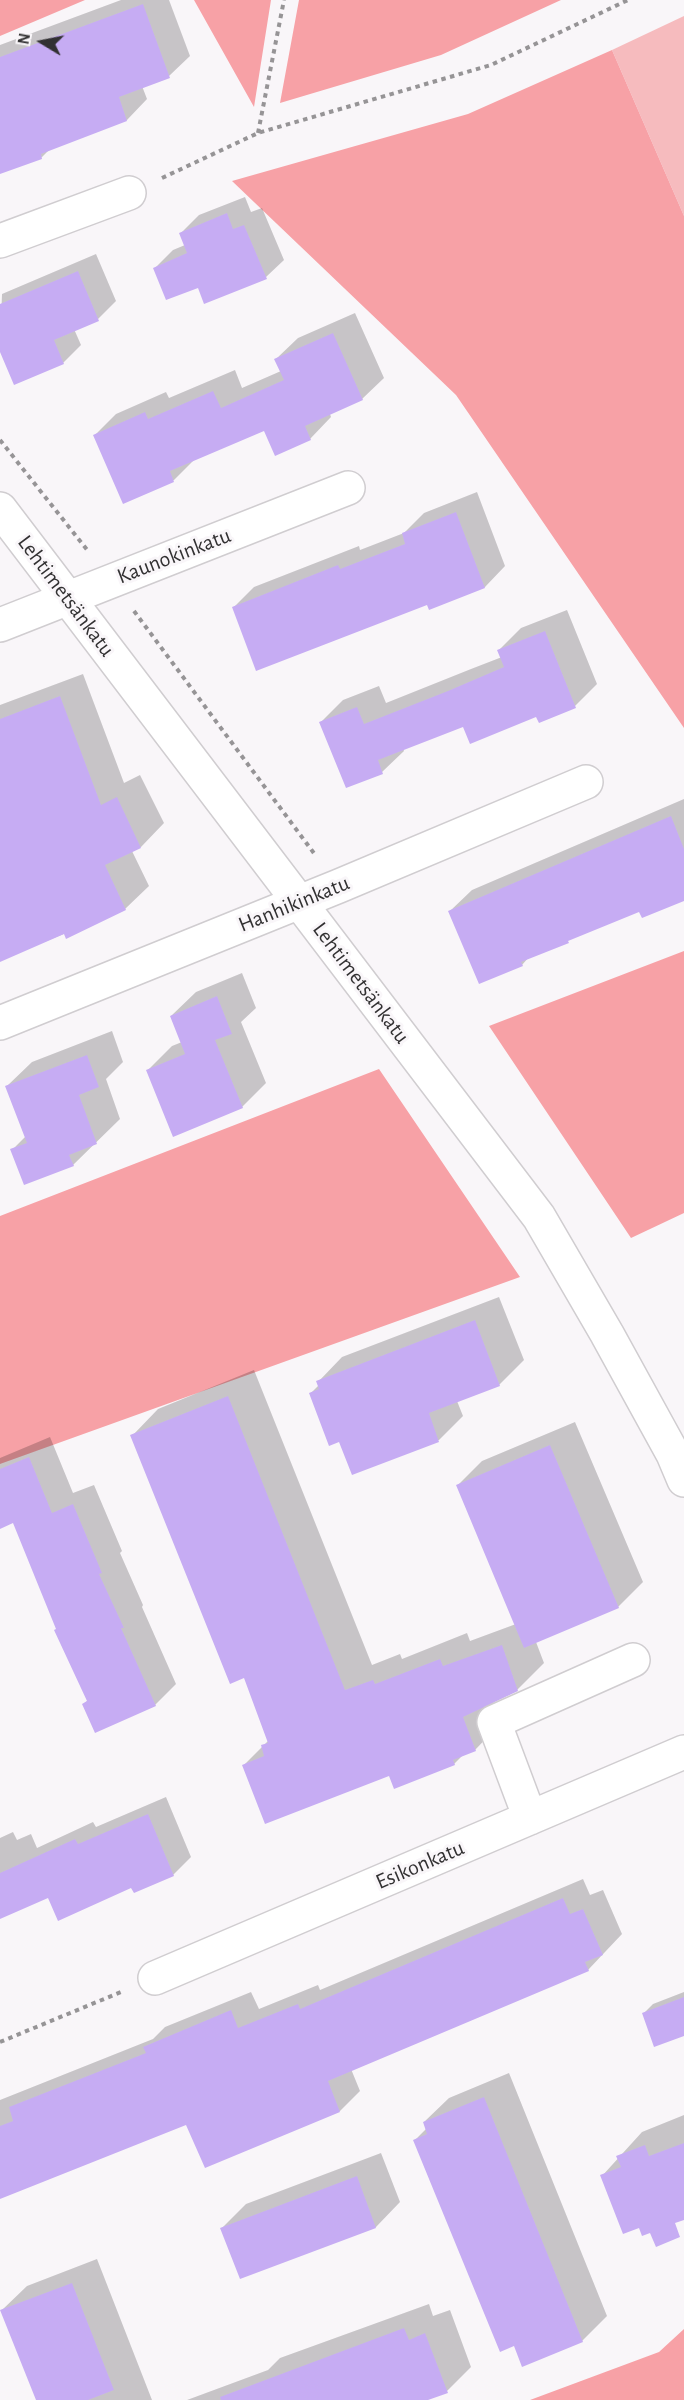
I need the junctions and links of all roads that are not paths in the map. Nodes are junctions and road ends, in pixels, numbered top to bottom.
1 (129, 192) road end
2 (0, 241) edge
3 (348, 488) dead end
4 (0, 509) edge
5 (66, 597) junction
6 (0, 625) edge
7 (586, 782) dead end
8 (300, 902) junction
9 (0, 1023) edge
10 (684, 1480) edge
11 (633, 1660) dead end
12 (684, 1752) edge
13 (530, 1818) junction
14 (155, 1978) road end

1 - 2 street
3 - 5 street, Kaunokinkatu
4 - 5 street, Lehtimetsänkatu
5 - 6 street, Kaunokinkatu
5 - 8 street, Lehtimetsänkatu
7 - 8 street, Hanhikinkatu
8 - 9 street, Hanhikinkatu
8 - 10 street, Lehtimetsänkatu
11 - 13 street
12 - 13 street, Esikonkatu
13 - 14 street, Esikonkatu

